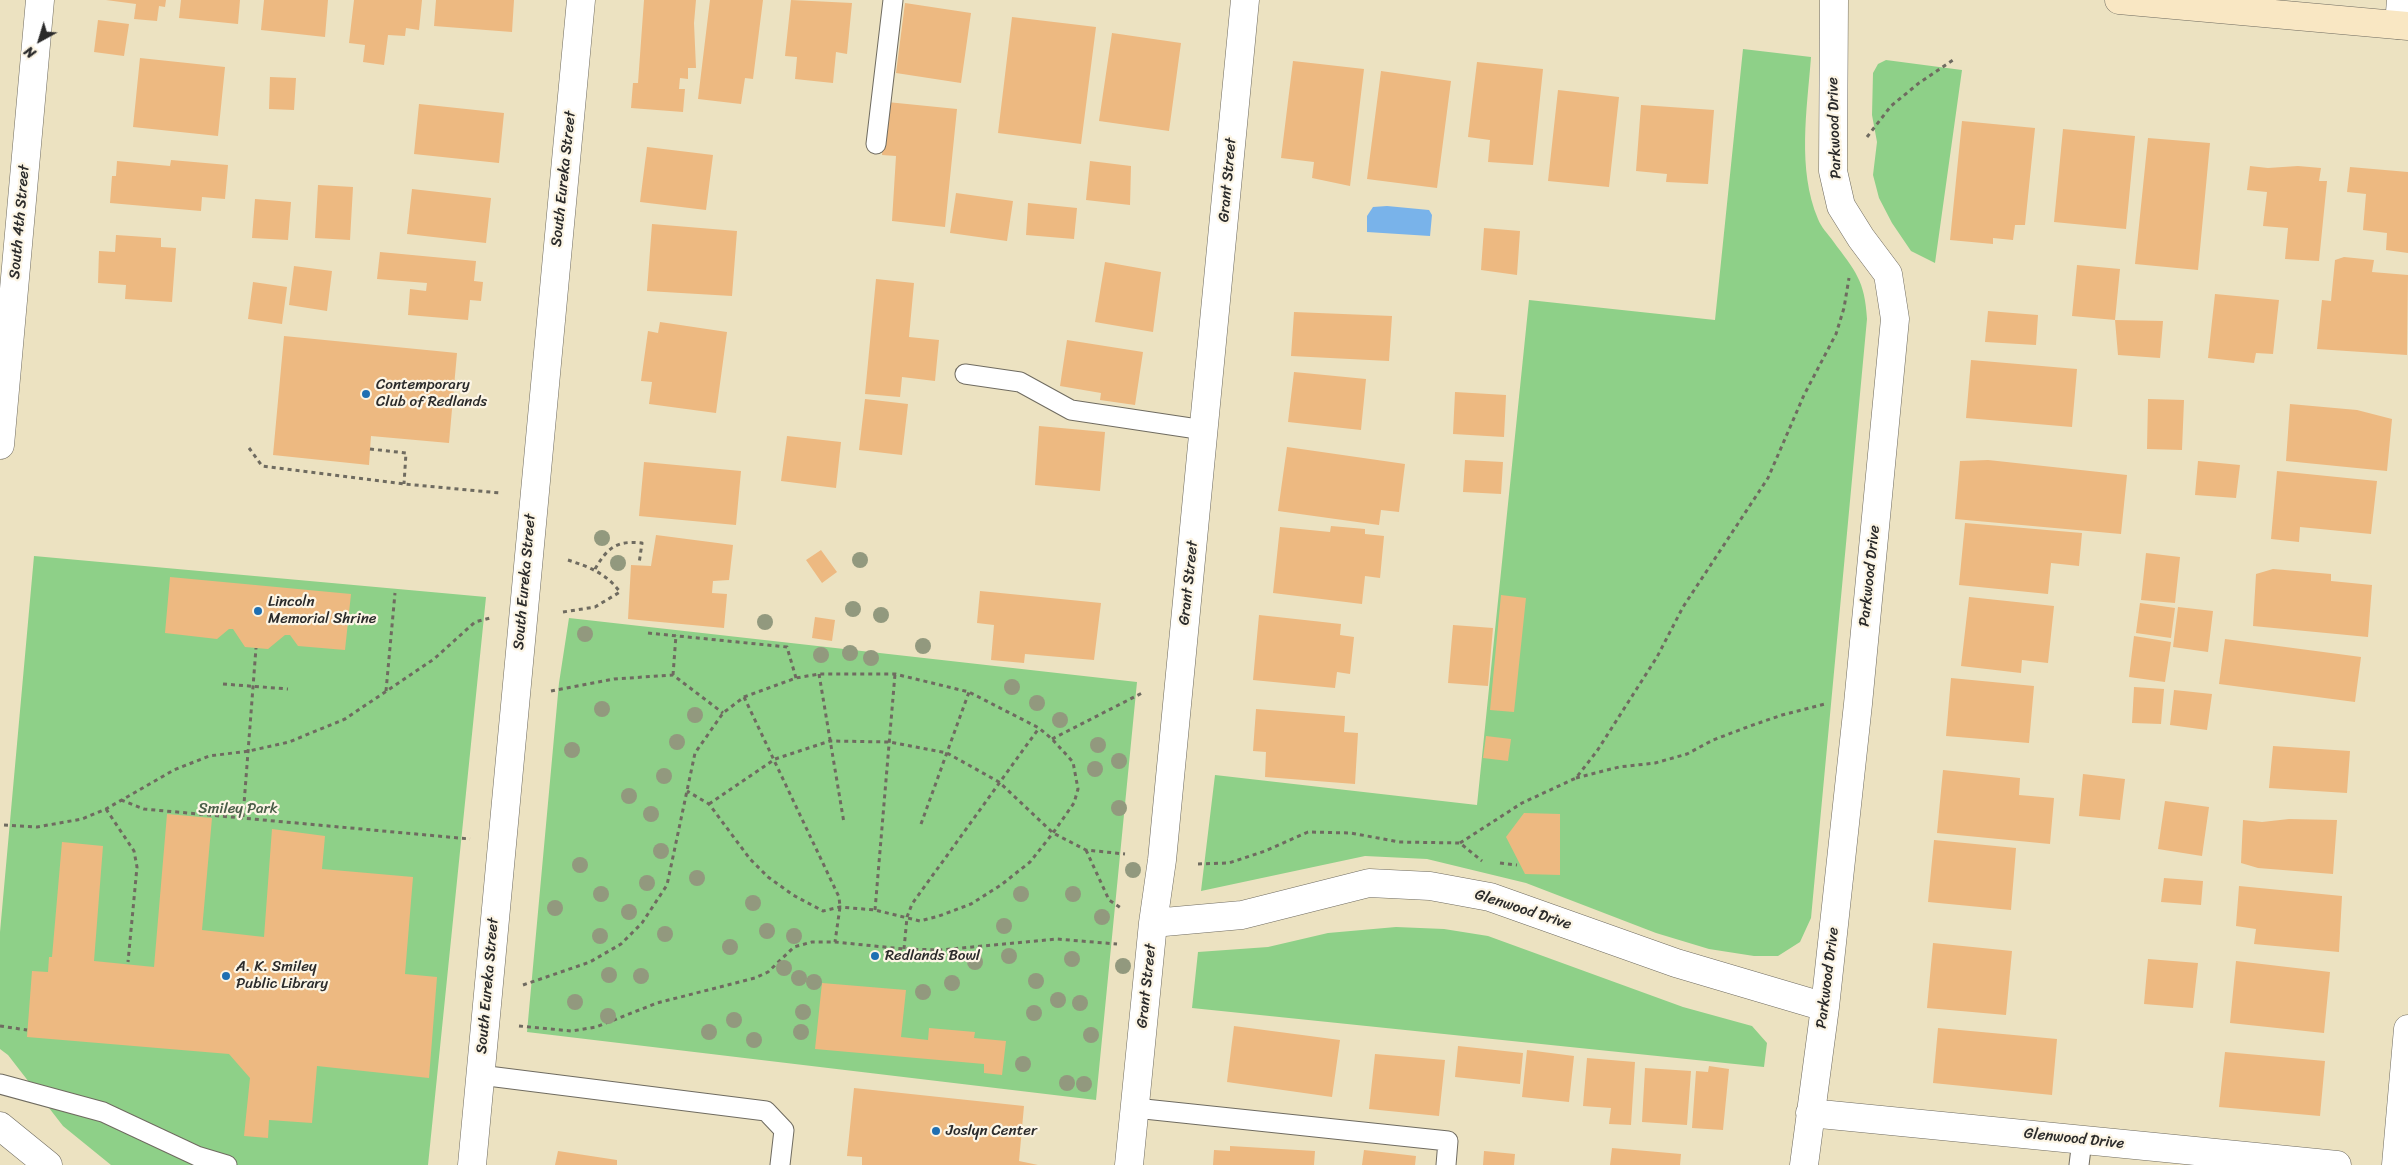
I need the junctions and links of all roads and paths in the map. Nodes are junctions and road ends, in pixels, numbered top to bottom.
1 (40, 0) edge
2 (582, 0) edge
3 (893, 0) edge
4 (1244, 0) edge
5 (1834, 0) edge
6 (2119, 0) edge
7 (2403, 17) edge
8 (1954, 60) dead end
9 (1863, 142) dead end
10 (876, 144) dead end
11 (1870, 251) junction
12 (965, 374) dead end
13 (1204, 430) junction
14 (0, 445) edge
15 (249, 448) dead end
16 (370, 450) dead end
17 (404, 484) junction
18 (500, 493) dead end
19 (568, 560) dead end
20 (639, 564) dead end
21 (595, 569) junction
22 (395, 593) dead end
23 (564, 612) dead end
24 (493, 618) dead end
25 (648, 633) dead end
26 (676, 635) junction
27 (256, 648) dead end
28 (819, 674) junction
29 (895, 674) junction
30 (673, 675) junction
31 (796, 678) junction
32 (224, 684) dead end
33 (253, 687) junction
34 (288, 689) dead end
35 (386, 692) junction
36 (551, 692) dead end
37 (969, 692) junction
38 (1142, 693) dead end
39 (744, 697) junction
40 (1858, 704) junction
41 (722, 713) junction
42 (1039, 728) junction
43 (1052, 739) junction
44 (830, 741) junction
45 (890, 742) junction
46 (249, 751) junction
47 (947, 754) junction
48 (775, 759) junction
49 (1576, 778) junction
50 (999, 782) junction
51 (687, 791) junction
52 (121, 800) junction
53 (709, 804) junction
54 (106, 809) junction
55 (244, 817) junction
56 (844, 823) dead end
57 (921, 824) dead end
58 (4, 825) dead end
59 (1053, 833) junction
60 (474, 839) dead end
61 (1460, 843) junction
62 (1086, 850) junction
63 (1125, 854) dead end
64 (1198, 864) dead end
65 (1517, 865) dead end
66 (840, 907) junction
67 (1121, 908) dead end
68 (875, 910) junction
69 (907, 918) junction
70 (1154, 924) junction
71 (835, 942) junction
72 (1117, 944) dead end
73 (904, 949) junction
74 (128, 962) dead end
75 (523, 985) dead end
76 (1825, 1008) junction
77 (0, 1026) edge
78 (519, 1026) dead end
79 (27, 1030) dead end
80 (2408, 1030) edge
81 (480, 1075) junction
82 (0, 1084) edge
83 (1135, 1108) junction
84 (1810, 1113) junction
85 (0, 1126) edge
86 (2080, 1152) edge
87 (48, 1165) edge
88 (227, 1165) edge
89 (472, 1165) edge
90 (780, 1165) edge
91 (1129, 1165) edge
92 (1446, 1165) edge
93 (1804, 1165) edge
94 (2337, 1165) edge
95 (2396, 1165) edge

1 - 14 street, South 4th Street
2 - 81 street, South Eureka Street
3 - 10 lane
4 - 13 street, Grant Street
5 - 11 street, Parkwood Drive
6 - 7 street
8 - 9 path
11 - 40 street, Parkwood Drive
11 - 49 path
12 - 13 lane
13 - 70 street, Grant Street
15 - 17 path
16 - 17 path
17 - 18 path
19 - 21 path
20 - 21 path
21 - 23 path
22 - 35 path
24 - 35 path
25 - 26 path
26 - 30 path
26 - 31 path
27 - 33 path
28 - 29 path
28 - 31 path
28 - 44 path
29 - 37 path
29 - 45 path
30 - 36 path
30 - 41 path
31 - 39 path
32 - 33 path
33 - 34 path
33 - 46 path
35 - 46 path
37 - 42 path
37 - 47 path
38 - 43 path
39 - 41 path
39 - 48 path
40 - 49 path
40 - 76 street, Parkwood Drive
41 - 51 path
42 - 43 path
42 - 50 path
43 - 59 path
44 - 45 path
44 - 48 path
44 - 56 path
45 - 47 path
45 - 68 path
46 - 52 path
46 - 55 path
47 - 50 path
47 - 57 path
48 - 53 path
48 - 66 path
49 - 61 path
50 - 59 path
50 - 69 path
51 - 53 path
51 - 75 path
52 - 54 path
52 - 55 path
53 - 66 path
54 - 58 path
54 - 74 path
55 - 60 path
59 - 62 path
59 - 69 path
61 - 64 path
61 - 65 path
62 - 63 path
62 - 67 path
66 - 68 path
66 - 71 path
68 - 69 path
69 - 73 path
70 - 76 street, Glenwood Drive
70 - 83 street, Grant Street
71 - 73 path
71 - 78 path
72 - 73 path
76 - 84 street, Parkwood Drive
77 - 79 path
80 - 95 street
81 - 89 street, South Eureka Street
81 - 90 lane
82 - 88 lane
83 - 91 street, Grant Street
83 - 92 lane
84 - 86 street, Glenwood Drive
84 - 93 street, Parkwood Drive
85 - 87 street
86 - 94 street, Glenwood Drive

